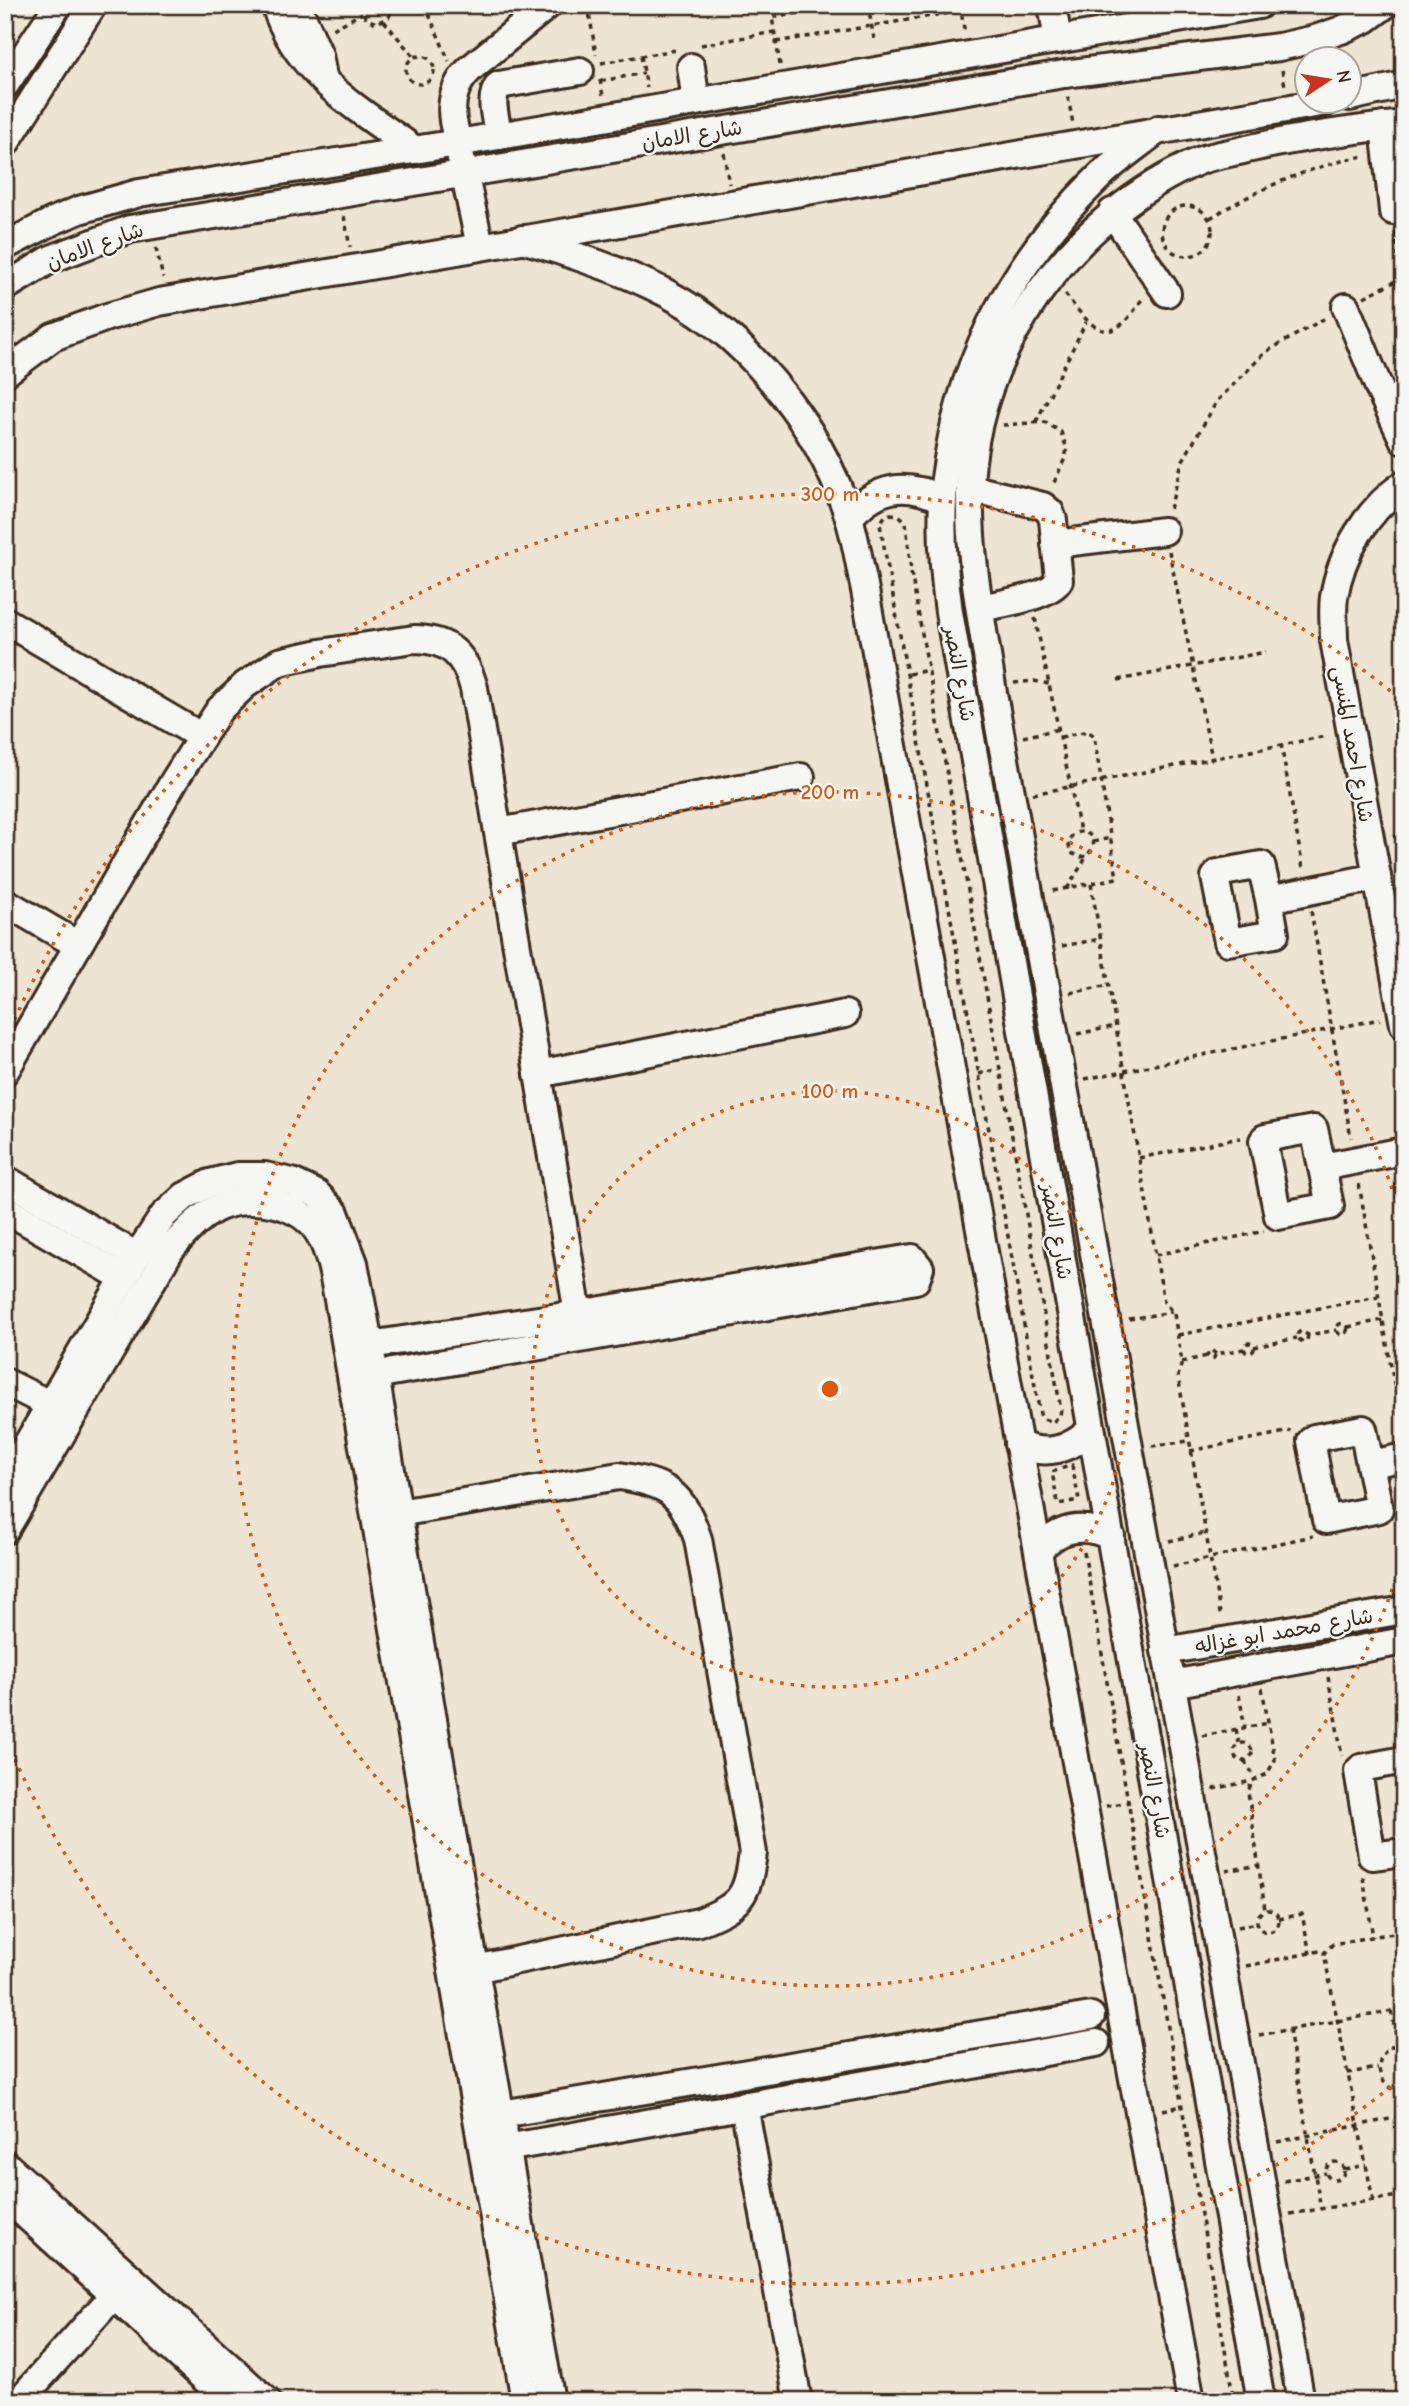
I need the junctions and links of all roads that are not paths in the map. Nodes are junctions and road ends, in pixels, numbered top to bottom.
1 (58, 5) edge
2 (93, 5) edge
3 (275, 5) edge
4 (297, 5) edge
5 (548, 5) edge
6 (1052, 5) edge
7 (1259, 5) edge
8 (1385, 5) edge
9 (1058, 40) junction
10 (691, 66) dead end
11 (590, 76) road end
12 (323, 82) junction
13 (5, 85) edge
14 (1404, 85) edge
15 (1364, 94) edge
16 (696, 102) junction
17 (1294, 107) edge
18 (1192, 123) junction
19 (1159, 129) junction
20 (1391, 134) edge
21 (499, 136) junction
22 (458, 143) junction
23 (5, 144) edge
24 (415, 150) junction
25 (1203, 159) junction
26 (464, 172) junction
27 (1393, 211) road end
28 (1112, 212) junction
29 (522, 239) junction
30 (5, 246) edge
31 (480, 246) junction
32 (1162, 285) road end
33 (5, 287) edge
34 (1337, 311) road end
35 (5, 373) edge
36 (1404, 441) edge
37 (1404, 484) edge
38 (970, 488) junction
39 (943, 499) junction
40 (849, 518) junction
41 (1164, 531) road end
42 (1055, 544) junction
43 (980, 608) junction
44 (5, 621) edge
45 (202, 737) junction
46 (801, 777) dead end
47 (498, 832) junction
48 (1377, 877) junction
49 (1269, 899) dead end
50 (5, 902) edge
51 (78, 945) junction
52 (1402, 1012) edge
53 (845, 1014) dead end
54 (5, 1071) edge
55 (538, 1074) junction
56 (1070, 1124) junction
57 (1040, 1131) junction
58 (1404, 1151) edge
59 (1322, 1167) junction
60 (5, 1179) edge
61 (5, 1209) edge
62 (56, 1223) junction
63 (131, 1267) junction
64 (578, 1314) junction
65 (475, 1329) junction
66 (369, 1345) junction
67 (480, 1356) junction
68 (375, 1375) junction
69 (5, 1382) edge
70 (51, 1405) junction
71 (1091, 1430) junction
72 (1018, 1444) junction
73 (1404, 1458) edge
74 (1372, 1464) junction
75 (5, 1482) edge
76 (398, 1513) junction
77 (5, 1530) edge
78 (1111, 1536) junction
79 (1039, 1550) junction
80 (1404, 1610) edge
81 (1404, 1641) edge
82 (1165, 1651) junction
83 (1172, 1684) junction
84 (417, 1692) junction
85 (1404, 1760) edge
86 (1200, 1838) junction
87 (1164, 1844) junction
88 (1404, 1852) edge
89 (475, 1969) junction
90 (1091, 2015) dead end
91 (1096, 2043) dead end
92 (896, 2047) junction
93 (902, 2077) junction
94 (631, 2091) junction
95 (744, 2105) junction
96 (501, 2114) junction
97 (638, 2123) junction
98 (506, 2148) junction
99 (8, 2182) edge
100 (1280, 2280) junction
101 (1242, 2285) junction
102 (114, 2295) junction
103 (19, 2401) edge
104 (229, 2401) edge
105 (267, 2401) edge
106 (525, 2401) edge
107 (551, 2401) edge
108 (797, 2401) edge
109 (1191, 2401) edge
110 (1261, 2401) edge
111 (1301, 2401) edge

1 - 13 street
2 - 23 street
3 - 12 street
4 - 12 street
5 - 22 street
6 - 9 street
7 - 9 street
8 - 26 street, شارع الامان
9 - 16 street
10 - 16 street
11 - 21 street
12 - 24 street
14 - 15 street
16 - 21 street
17 - 18 street
18 - 19 street
18 - 25 street
19 - 29 street
19 - 39 street, شارع النصر
20 - 25 street
20 - 27 street
21 - 22 street
22 - 24 street
22 - 26 street
24 - 30 street
25 - 28 street
26 - 31 street
26 - 33 street, شارع الامان
28 - 32 street
28 - 38 street
29 - 31 street
29 - 40 street
31 - 35 street
34 - 36 street
37 - 48 street, شارع احمد المنسى
38 - 42 street
38 - 43 street
39 - 40 street
39 - 57 street, شارع النصر
40 - 72 street
41 - 42 street
42 - 43 street
43 - 56 street
44 - 45 street
45 - 47 street
45 - 51 street
46 - 47 street
47 - 55 street
48 - 49 street
48 - 52 street, شارع احمد المنسى
50 - 51 street
51 - 54 street
53 - 55 street
55 - 64 street
56 - 57 street
56 - 82 street
57 - 71 street, شارع النصر
58 - 59 street
59 - 59 street
60 - 62 street
61 - 62 street
62 - 63 street
63 - 66 street
63 - 70 street
64 - 65 street
64 - 67 street
65 - 66 street
65 - 67 street
66 - 68 street
67 - 68 street
68 - 76 street
69 - 70 street
70 - 75 street
71 - 72 street
71 - 78 street, شارع النصر
72 - 79 street
73 - 74 street
74 - 74 street
76 - 84 street
76 - 89 street
77 - 84 street
78 - 79 street
78 - 87 street, شارع النصر
79 - 109 street
80 - 82 street, شارع محمد ابو غزاله
81 - 83 street, شارع محمد ابو غزاله
82 - 83 street
83 - 86 street
84 - 89 street
84 - 106 street
85 - 88 street
86 - 87 street
86 - 100 street
87 - 101 street, شارع النصر
89 - 96 street
90 - 92 street
91 - 93 street
92 - 93 street
92 - 94 street
93 - 95 street
94 - 96 street
94 - 97 street
95 - 97 street
95 - 108 street
96 - 98 street
97 - 98 street
98 - 107 street
99 - 102 street
99 - 105 street
100 - 101 street
100 - 111 street
101 - 110 street, شارع النصر
102 - 103 street
102 - 104 street

